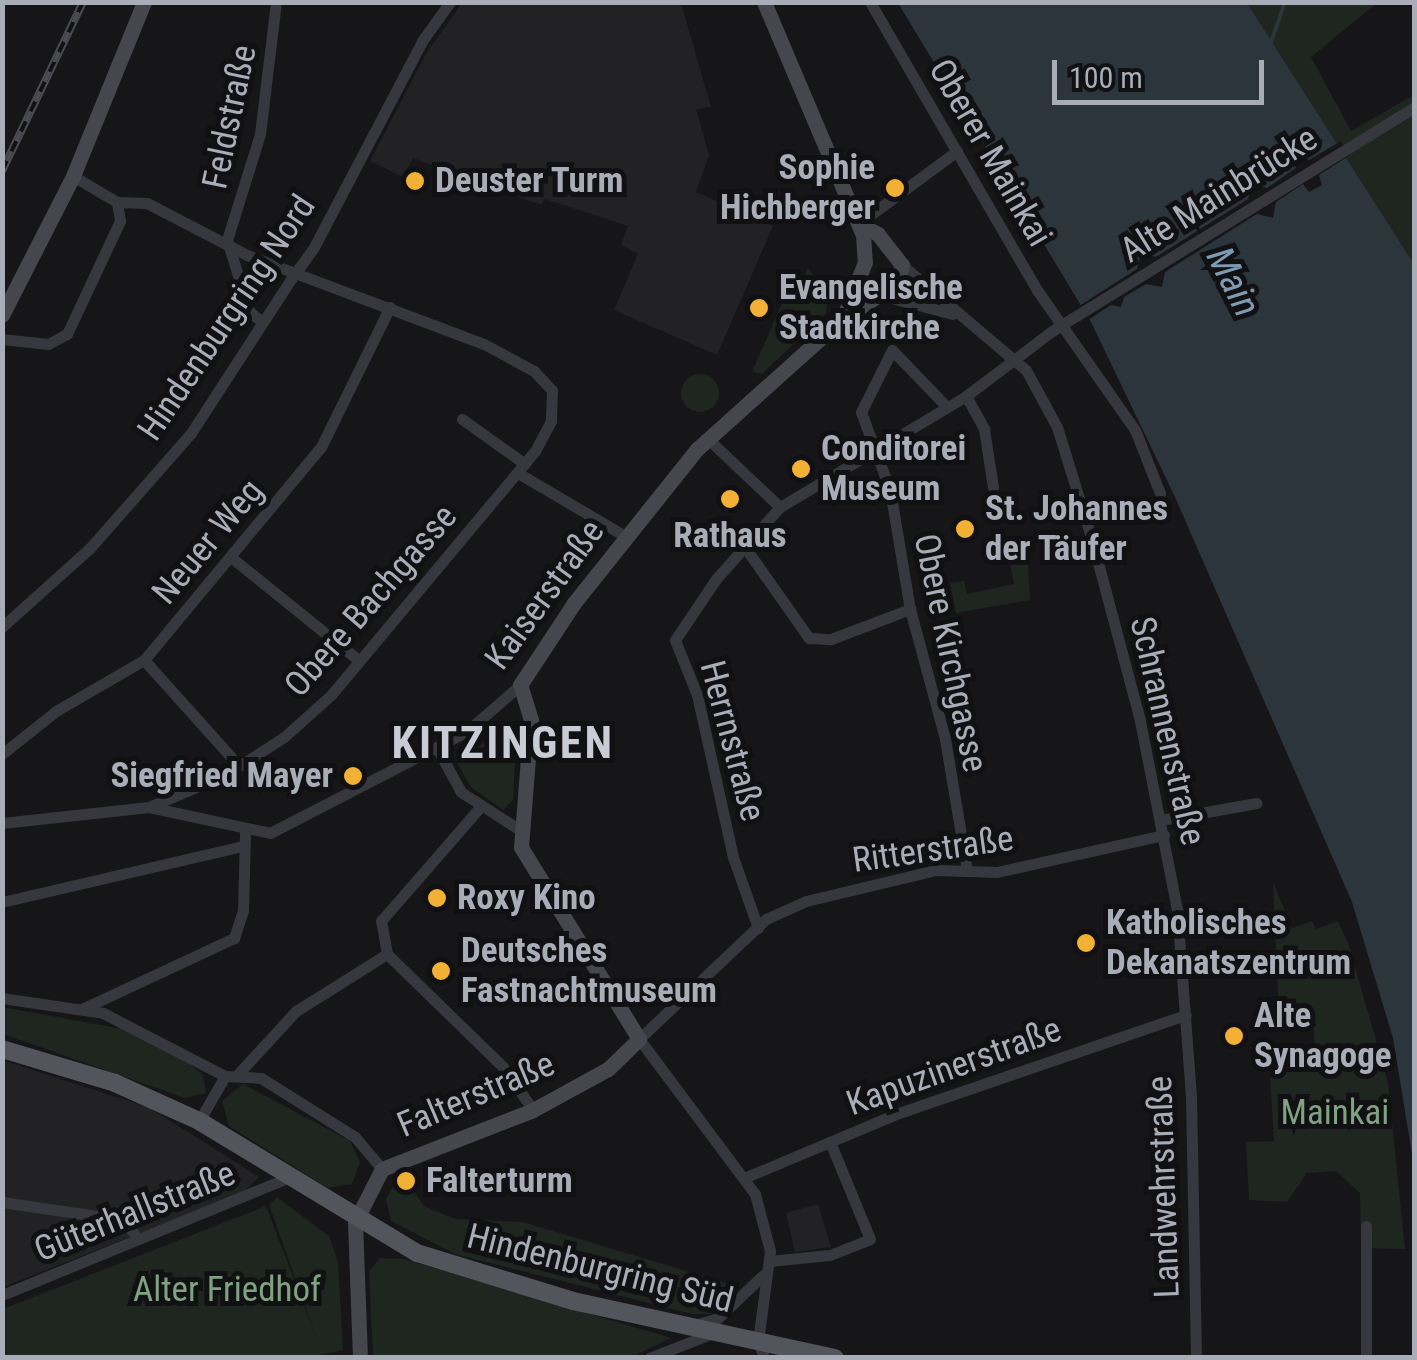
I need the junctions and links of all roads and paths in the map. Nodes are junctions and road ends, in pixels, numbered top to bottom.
1 (144, 2) edge
2 (276, 2) edge
3 (450, 2) edge
4 (764, 2) edge
5 (870, 2) edge
6 (1414, 107) edge
7 (957, 151) junction
8 (73, 176) junction
9 (117, 202) junction
10 (858, 224) junction
11 (227, 240) junction
12 (898, 262) junction
13 (862, 269) junction
14 (880, 295) junction
15 (390, 307) junction
16 (2, 316) edge
17 (958, 316) junction
18 (844, 318) junction
19 (262, 322) junction
20 (1058, 330) junction
21 (2, 339) edge
22 (1015, 358) junction
23 (966, 396) junction
24 (947, 407) junction
25 (462, 419) dead end
26 (708, 439) junction
27 (873, 448) junction
28 (521, 469) junction
29 (993, 487) dead end
30 (1160, 493) dead end
31 (780, 507) junction
32 (625, 536) junction
33 (744, 546) junction
34 (232, 558) junction
35 (910, 610) junction
36 (2, 628) edge
37 (675, 640) joint
38 (356, 658) junction
39 (144, 660) junction
40 (520, 685) junction
41 (437, 748) junction
42 (2, 754) edge
43 (239, 766) junction
44 (1256, 803) dead end
45 (480, 807) junction
46 (150, 808) junction
47 (1162, 820) junction
48 (2, 823) edge
49 (520, 830) junction
50 (245, 832) junction
51 (1164, 835) junction
52 (243, 846) junction
53 (967, 870) junction
54 (2, 902) edge
55 (758, 928) junction
56 (387, 954) junction
57 (2, 998) edge
58 (84, 1008) junction
59 (1186, 1016) junction
60 (639, 1040) junction
61 (2, 1049) edge
62 (231, 1075) junction
63 (534, 1110) junction
64 (200, 1121) junction
65 (830, 1142) junction
66 (382, 1169) junction
67 (287, 1178) junction
68 (744, 1178) junction
69 (2, 1202) edge
70 (356, 1222) junction
71 (1366, 1226) dead end
72 (137, 1238) junction
73 (767, 1267) junction
74 (2, 1295) edge
75 (685, 1328) junction
76 (713, 1333) junction
77 (761, 1349) edge
78 (360, 1358) edge
79 (648, 1358) edge
80 (835, 1358) edge
81 (1196, 1358) edge
82 (1366, 1358) edge

1 - 8 street
2 - 11 street, Feldstraße
3 - 19 street, Hindenburgring Nord, bridge
4 - 10 street
5 - 7 street, Oberer Mainkai
6 - 20 street, Alte Mainbrücke, bridge
7 - 10 street
7 - 20 street, Oberer Mainkai
8 - 9 street
8 - 16 street
9 - 11 street
9 - 21 street
10 - 12 street
10 - 13 street
11 - 15 street
11 - 19 street
12 - 13 street
12 - 14 street
12 - 17 street, Schrannenstraße
13 - 14 street
13 - 18 street
14 - 17 street
14 - 18 street, Kaiserstraße
15 - 28 street, Obere Bachgasse
15 - 34 street, Neuer Weg
17 - 22 street, Schrannenstraße
18 - 26 street, Kaiserstraße
19 - 36 street, Hindenburgring Nord
20 - 22 street, Alte Mainbrücke
20 - 30 street, Oberer Mainkai
22 - 23 street, Alte Mainbrücke
22 - 47 street, Schrannenstraße
23 - 24 street, Alte Mainbrücke
23 - 29 street
24 - 27 street, Alte Mainbrücke
24 - 27 street, Obere Kirchgasse
25 - 28 street
26 - 31 street
26 - 32 street, Kaiserstraße
27 - 31 street, Alte Mainbrücke
27 - 35 street, Obere Kirchgasse
28 - 32 street
28 - 38 street, Obere Bachgasse
31 - 33 street, Alte Mainbrücke
32 - 40 street, Kaiserstraße
33 - 35 street
33 - 37 street, Alte Mainbrücke
34 - 38 street
34 - 39 street, Neuer Weg
35 - 53 street, Obere Kirchgasse
37 - 55 street, Herrnstraße
38 - 43 street, Obere Bachgasse
39 - 42 street, Neuer Weg
39 - 43 street
40 - 41 street, Kaiserstraße
40 - 49 street
41 - 45 street
41 - 50 street, Kaiserstraße
43 - 46 street, Obere Bachgasse
44 - 47 street
45 - 49 street
45 - 56 street
46 - 48 street
46 - 50 street
47 - 51 street, Schrannenstraße
49 - 60 street
50 - 52 street
51 - 53 street, Ritterstraße
51 - 59 street, Schrannenstraße
52 - 54 street
52 - 58 street
53 - 55 street, Ritterstraße
55 - 60 street, Ritterstraße
56 - 62 street
56 - 63 street
57 - 58 street
58 - 62 street
59 - 65 street, Kapuzinerstraße
59 - 81 street, Landwehrstraße
60 - 63 street, Falterstraße
60 - 68 street
61 - 64 main road, Hindenburgring Süd
62 - 64 street
62 - 66 street
63 - 66 street, Falterstraße
64 - 67 main road, Hindenburgring Süd
65 - 68 street, Kapuzinerstraße
65 - 73 street
66 - 70 street, Falterstraße
67 - 70 main road, Hindenburgring Süd
67 - 72 street, Güterhallstraße
68 - 73 street
69 - 72 street
70 - 75 main road, Hindenburgring Süd
70 - 78 street
71 - 82 street
72 - 74 street, Güterhallstraße
73 - 75 street
73 - 77 street
75 - 76 main road, Hindenburgring Süd
76 - 77 main road, Hindenburgring Süd
76 - 79 street
77 - 80 main road, Hindenburgring Süd

